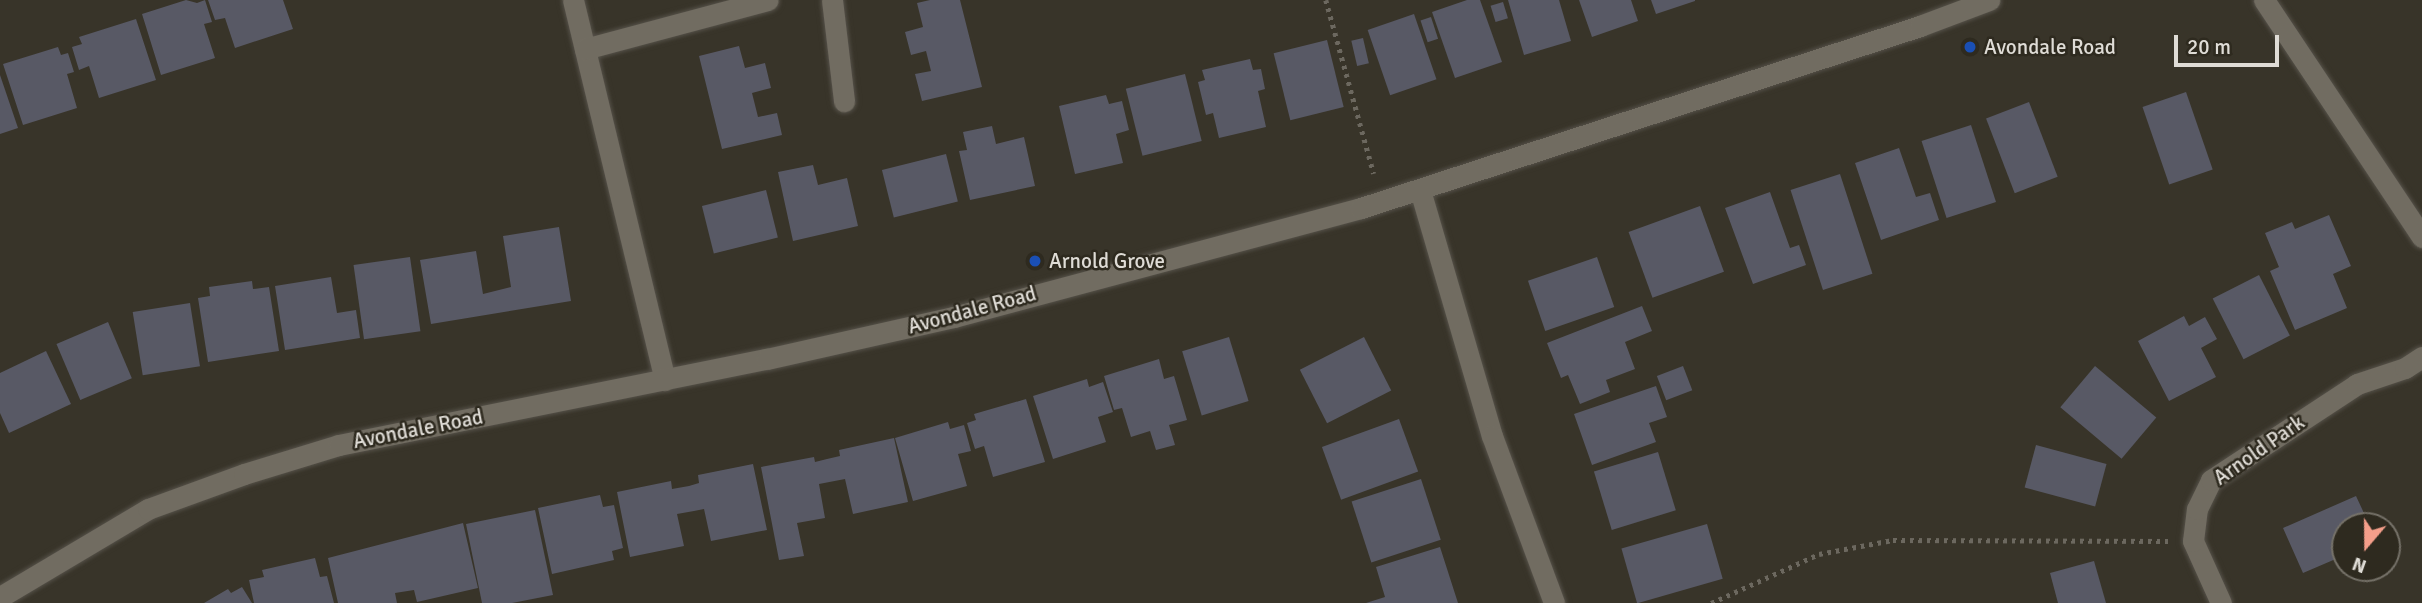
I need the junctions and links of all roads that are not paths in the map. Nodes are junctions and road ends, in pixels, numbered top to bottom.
1 (573, 0) edge
2 (768, 0) edge
3 (832, 0) edge
4 (1989, 0) edge
5 (2264, 0) edge
6 (584, 49) junction
7 (844, 101) dead end
8 (1420, 190) junction
9 (2422, 237) edge
10 (2422, 357) edge
11 (666, 380) junction
12 (0, 597) edge
13 (1554, 603) edge
14 (2221, 603) edge

1 - 6 street
2 - 6 street
3 - 7 street
4 - 8 street, Avondale Road
5 - 9 street
6 - 11 street
8 - 11 street, Avondale Road
8 - 13 street
10 - 14 street, Arnold Park
11 - 12 street, Avondale Road

